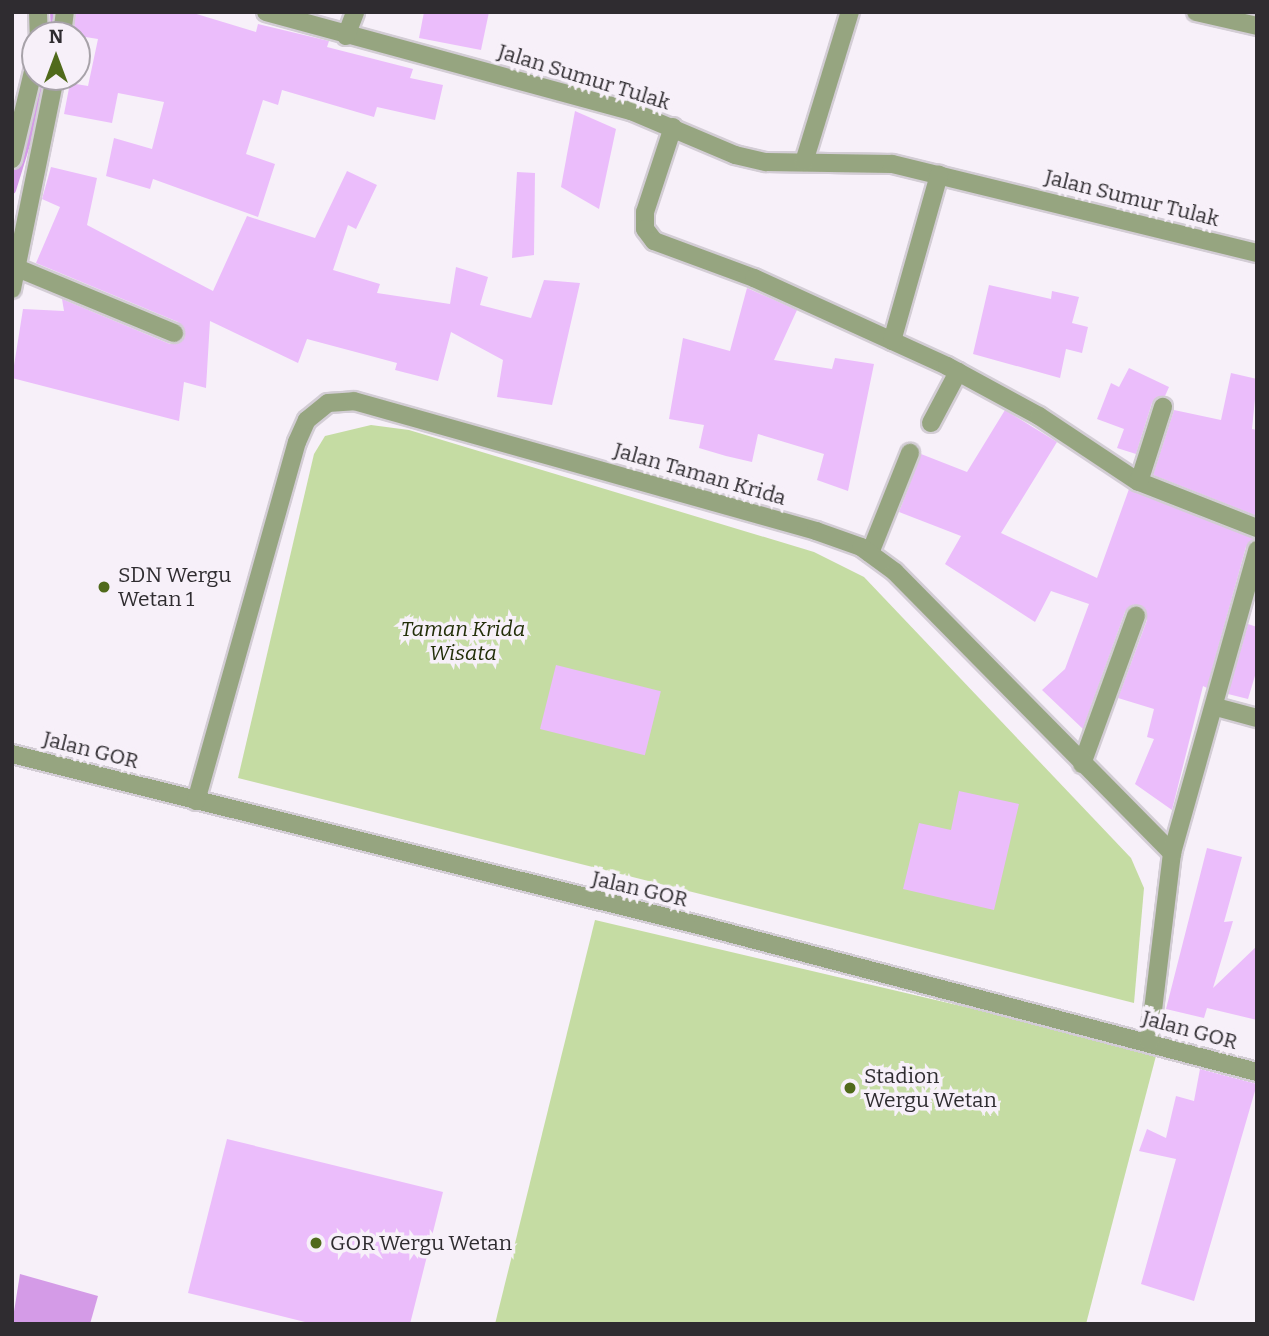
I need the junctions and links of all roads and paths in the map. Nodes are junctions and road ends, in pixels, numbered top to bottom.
1 (266, 12) edge
2 (355, 12) edge
3 (850, 12) edge
4 (1196, 12) edge
5 (1257, 26) edge
6 (346, 36) junction
7 (28, 91) edge
8 (52, 91) edge
9 (673, 127) junction
10 (12, 159) edge
11 (804, 162) junction
12 (939, 174) junction
13 (1257, 253) edge
14 (17, 268) junction
15 (12, 289) edge
16 (174, 333) dead end
17 (892, 341) junction
18 (958, 372) junction
19 (1163, 407) dead end
20 (931, 423) dead end
21 (910, 453) dead end
22 (1139, 482) junction
23 (1257, 528) edge
24 (1257, 550) edge
25 (870, 553) junction
26 (1136, 616) dead end
27 (1216, 706) junction
28 (1257, 718) edge
29 (12, 754) edge
30 (1082, 764) junction
31 (196, 801) junction
32 (1172, 853) junction
33 (1149, 1042) junction
34 (1257, 1072) edge

1 - 6 street, Jalan Sumur Tulak
2 - 6 street
3 - 11 street
4 - 5 street
6 - 9 street, Jalan Sumur Tulak
7 - 10 street
8 - 14 street
9 - 11 street, Jalan Sumur Tulak
9 - 17 street
11 - 12 street, Jalan Sumur Tulak
12 - 13 street, Jalan Sumur Tulak
12 - 17 street
14 - 15 street
14 - 16 street
17 - 18 street
18 - 20 street
18 - 22 street
19 - 22 street
21 - 25 street
22 - 23 street
24 - 27 street
25 - 30 street, Jalan Taman Krida
25 - 31 street, Jalan Taman Krida
26 - 30 street
27 - 28 street
27 - 32 street
29 - 31 street, Jalan GOR
30 - 32 street, Jalan Taman Krida
31 - 33 street, Jalan GOR
32 - 33 street
33 - 34 street, Jalan GOR

